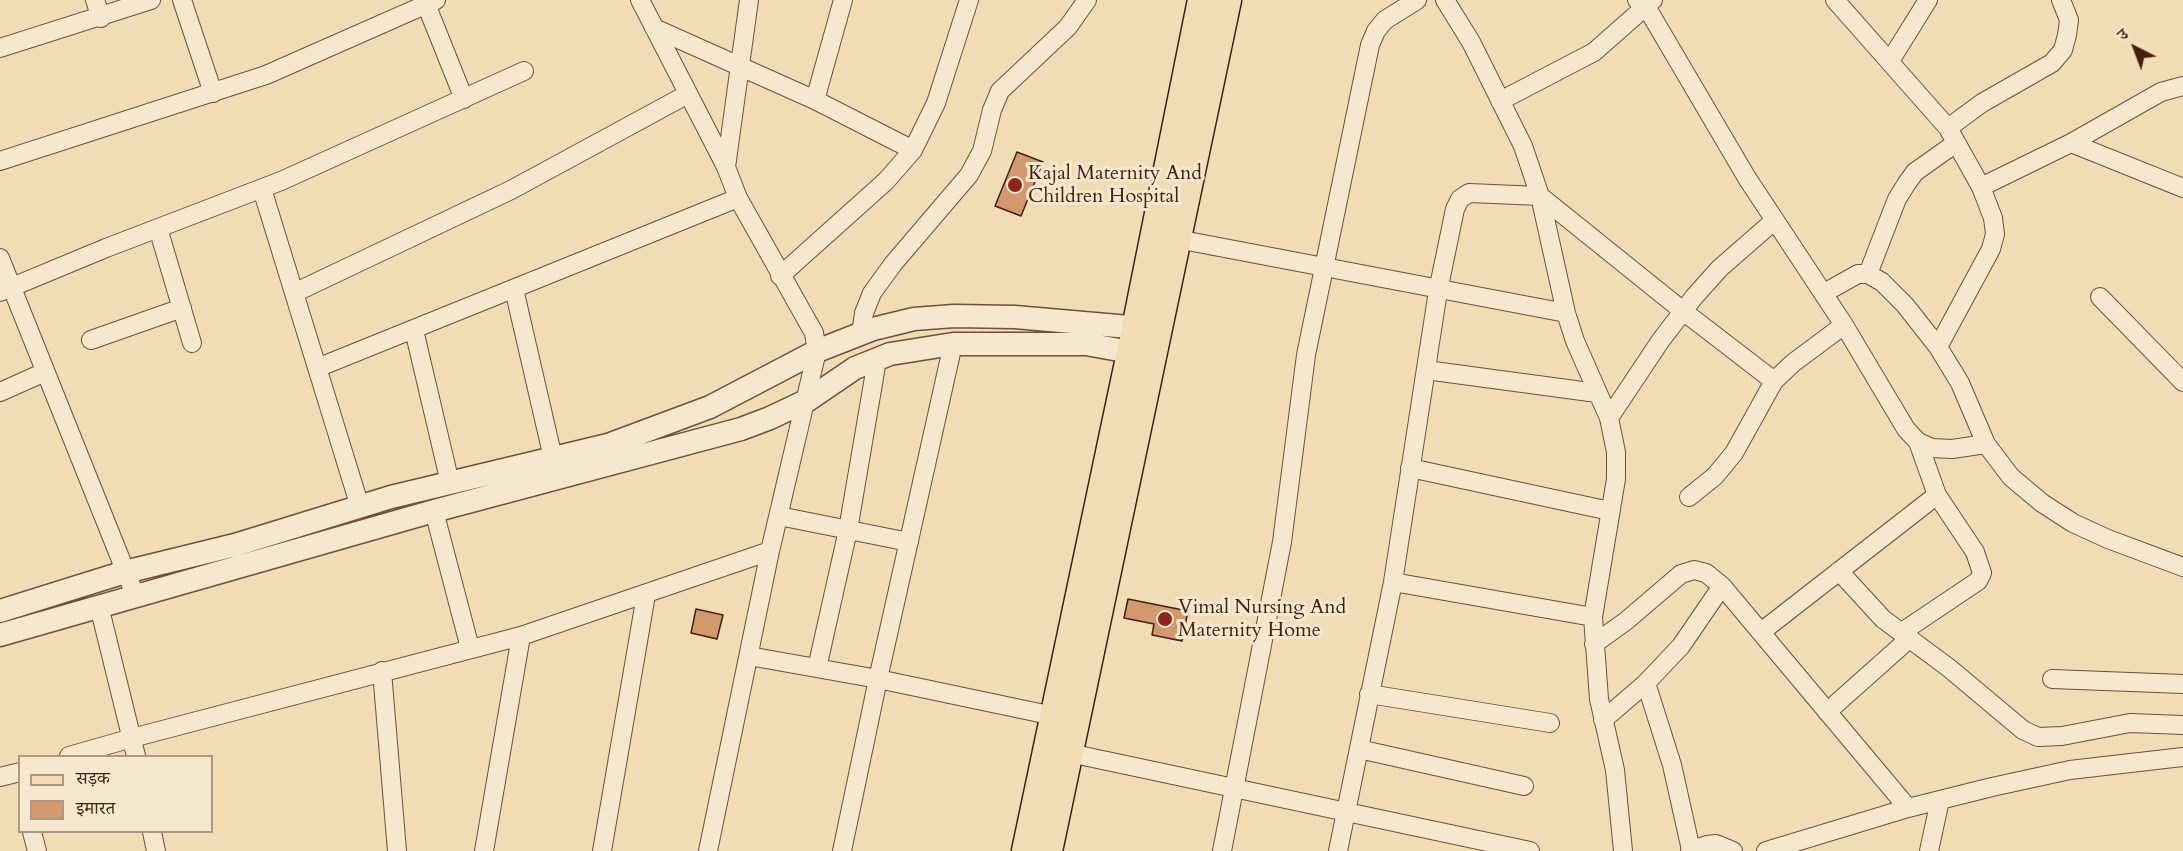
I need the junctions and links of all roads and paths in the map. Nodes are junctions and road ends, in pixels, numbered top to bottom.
1 (95, 0) edge
2 (151, 0) edge
3 (182, 0) edge
4 (640, 0) edge
5 (749, 0) edge
6 (843, 0) edge
7 (969, 0) edge
8 (1087, 0) edge
9 (1202, 0) edge
10 (1227, 0) edge
11 (1417, 0) edge
12 (1445, 0) edge
13 (1835, 0) edge
14 (1928, 0) edge
15 (2061, 0) edge
16 (431, 2) edge
17 (1646, 3) edge
18 (101, 18) junction
19 (654, 28) junction
20 (0, 48) edge
21 (1890, 61) junction
22 (740, 68) junction
23 (524, 71) dead end
24 (2183, 86) edge
25 (213, 93) junction
26 (688, 94) junction
27 (464, 99) junction
28 (815, 100) junction
29 (1500, 101) junction
30 (1952, 136) junction
31 (2071, 143) junction
32 (913, 150) junction
33 (0, 161) edge
34 (726, 167) junction
35 (1981, 187) junction
36 (2183, 188) edge
37 (262, 189) junction
38 (1540, 196) junction
39 (738, 198) junction
40 (1775, 220) junction
41 (158, 228) junction
42 (1177, 239) junction
43 (0, 258) edge
44 (1325, 268) junction
45 (1868, 274) junction
46 (780, 276) junction
47 (514, 289) junction
48 (5, 290) edge
49 (1438, 291) junction
50 (294, 293) junction
51 (1824, 293) junction
52 (2100, 297) dead end
53 (182, 309) junction
54 (1683, 311) junction
55 (1566, 313) junction
56 (1844, 325) junction
57 (414, 330) junction
58 (861, 334) junction
59 (91, 340) dead end
60 (1144, 341) junction
61 (192, 344) dead end
62 (953, 344) junction
63 (1938, 347) junction
64 (818, 351) junction
65 (877, 360) junction
66 (317, 368) junction
67 (1426, 370) junction
68 (45, 372) junction
69 (1774, 381) junction
70 (2183, 382) edge
71 (0, 392) edge
72 (1597, 393) junction
73 (808, 400) junction
74 (1609, 418) junction
75 (1917, 442) junction
76 (1986, 444) junction
77 (553, 458) junction
78 (1410, 468) junction
79 (450, 483) junction
80 (1937, 495) junction
81 (1689, 497) dead end
82 (360, 507) junction
83 (1610, 511) junction
84 (434, 512) junction
85 (779, 516) junction
86 (848, 530) junction
87 (909, 542) junction
88 (770, 551) junction
89 (2183, 567) edge
90 (1839, 571) junction
91 (125, 572) junction
92 (1393, 582) junction
93 (1722, 586) junction
94 (135, 595) junction
95 (646, 595) junction
96 (99, 606) junction
97 (0, 610) edge
98 (1593, 617) junction
99 (1761, 632) junction
100 (0, 635) edge
101 (1906, 635) junction
102 (521, 636) junction
103 (1594, 644) junction
104 (470, 648) junction
105 (748, 656) junction
106 (817, 668) junction
107 (382, 671) junction
108 (878, 679) junction
109 (2052, 679) dead end
110 (1646, 683) junction
111 (2183, 684) edge
112 (1369, 694) junction
113 (1827, 712) junction
114 (1054, 716) junction
115 (1603, 720) junction
116 (1550, 723) dead end
117 (2183, 725) edge
118 (132, 738) junction
119 (1359, 748) junction
120 (1058, 751) junction
121 (72, 755) edge
122 (136, 755) edge
123 (2183, 757) edge
124 (1524, 786) dead end
125 (1235, 789) junction
126 (1940, 800) junction
127 (1908, 808) junction
128 (1346, 813) junction
129 (32, 833) edge
130 (152, 833) edge
131 (1470, 845) edge
132 (37, 851) edge
133 (156, 851) edge
134 (397, 851) edge
135 (484, 851) edge
136 (602, 851) edge
137 (708, 851) edge
138 (842, 851) edge
139 (1026, 851) edge
140 (1048, 851) edge
141 (1222, 851) edge
142 (1338, 851) edge
143 (1530, 851) edge
144 (1623, 851) edge
145 (1691, 851) edge
146 (1733, 851) edge
147 (1766, 851) edge
148 (1929, 851) edge

1 - 18 street
2 - 18 street
3 - 25 street
4 - 19 street
5 - 22 street
6 - 28 street
7 - 32 street
8 - 58 street
9 - 60 main road
10 - 42 main road
11 - 44 street
12 - 29 street
13 - 21 street
14 - 21 street
15 - 30 street
16 - 25 street
16 - 27 street
17 - 29 street
17 - 40 street
18 - 20 street
19 - 22 street
19 - 26 street
21 - 30 street
22 - 28 street
22 - 34 street
23 - 27 street
24 - 31 street
25 - 33 street
26 - 34 street
26 - 50 street
27 - 37 street
28 - 32 street
29 - 38 street
30 - 35 street
30 - 45 street
31 - 35 street
31 - 36 street
32 - 46 street
34 - 39 street
35 - 63 street
37 - 41 street
37 - 50 street
38 - 49 street
38 - 54 street
38 - 55 street
39 - 46 street
39 - 47 street
40 - 51 street
40 - 54 street
41 - 48 street
41 - 53 street
42 - 44 street
42 - 60 main road
43 - 48 street
44 - 49 street
44 - 125 street
45 - 51 street
45 - 63 street
46 - 64 street
47 - 57 street
47 - 77 street
48 - 68 street
49 - 55 street
49 - 67 street
50 - 66 street
51 - 56 street
52 - 70 street
53 - 59 street
53 - 61 street
54 - 69 street
54 - 74 street
55 - 72 street
56 - 69 street
56 - 75 street
57 - 66 street
57 - 79 street
58 - 60 street
58 - 64 street
60 - 62 street
60 - 114 main road
60 - 120 main road
62 - 65 street
62 - 87 street
63 - 76 street
64 - 73 street
64 - 77 street
65 - 73 street
65 - 86 street
66 - 82 street
67 - 72 street
67 - 78 street
68 - 71 street
68 - 91 street
69 - 81 street
72 - 74 street
73 - 84 street
73 - 85 street
74 - 83 street
75 - 76 street
75 - 80 street
76 - 89 street
77 - 79 street
78 - 83 street
78 - 92 street
79 - 82 street
80 - 90 street
80 - 101 street
82 - 91 street
83 - 98 street
84 - 94 street
84 - 104 street
85 - 86 street
85 - 88 street
86 - 87 street
86 - 106 street
87 - 108 street
88 - 95 street
88 - 105 street
90 - 99 street
90 - 101 street
91 - 94 street
91 - 97 street
92 - 98 street
92 - 112 street
93 - 99 street
93 - 103 street
93 - 110 street
94 - 96 street
95 - 102 street
95 - 136 street
96 - 100 street
96 - 118 street
98 - 103 street
99 - 113 street
101 - 113 street
101 - 117 street
102 - 104 street
102 - 135 street
103 - 115 street
104 - 107 street
105 - 106 street
105 - 137 street
106 - 108 street
107 - 118 street
107 - 134 street
108 - 114 street
108 - 138 street
109 - 111 street
110 - 115 street
110 - 145 street
112 - 116 street
112 - 119 street
113 - 127 street
114 - 120 main road
115 - 144 street
118 - 121 street
118 - 122 street
119 - 124 street
119 - 128 street
120 - 125 street
120 - 139 main road
120 - 140 main road
123 - 126 street
125 - 128 street
125 - 141 street
126 - 127 street
126 - 148 street
127 - 147 street
128 - 131 street
128 - 142 street
129 - 132 street
130 - 133 street
131 - 143 street
145 - 146 street

